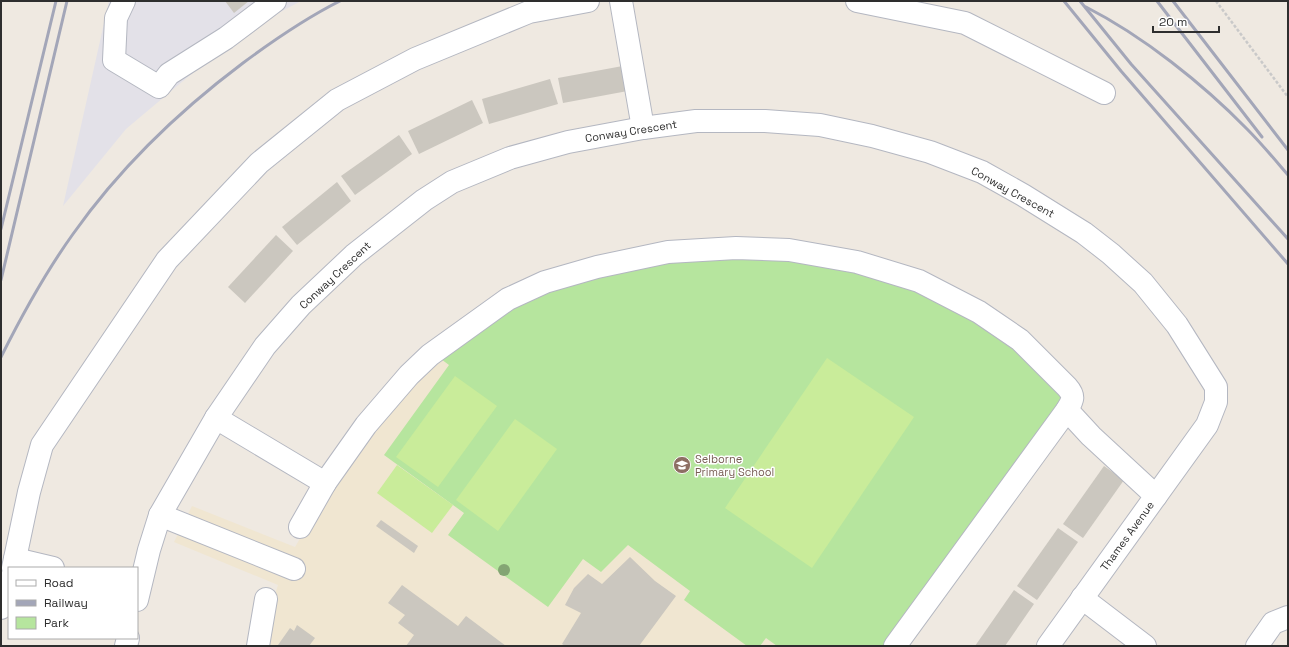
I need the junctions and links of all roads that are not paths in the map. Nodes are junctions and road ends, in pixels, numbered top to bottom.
1 (124, 1) edge
2 (275, 1) edge
3 (588, 1) edge
4 (621, 1) edge
5 (857, 1) edge
6 (1104, 93) dead end
7 (643, 128) junction
8 (1067, 410) junction
9 (216, 418) junction
10 (1207, 426) joint
11 (325, 483) junction
12 (1156, 496) junction
13 (160, 515) junction
14 (300, 527) dead end
15 (14, 563) edge
16 (45, 567) edge
17 (294, 569) dead end
18 (8, 584) edge
19 (138, 592) edge
20 (1082, 598) junction
21 (266, 599) dead end
22 (1, 608) edge
23 (1288, 617) edge
24 (258, 646) edge
25 (895, 646) edge
26 (1048, 646) edge
27 (1145, 646) edge
28 (1257, 646) edge

1 - 2 street
3 - 15 street
4 - 7 street
5 - 6 street
7 - 9 street, Conway Crescent
7 - 10 street, Conway Crescent
8 - 11 street
8 - 12 street
8 - 25 street
9 - 11 street
9 - 13 street, Conway Crescent
10 - 12 street, Thames Avenue
11 - 14 street
12 - 20 street, Thames Avenue
13 - 17 street
13 - 19 street, Conway Crescent
15 - 16 street
18 - 22 street
20 - 26 street, Thames Avenue
20 - 27 street
21 - 24 street
23 - 28 street

